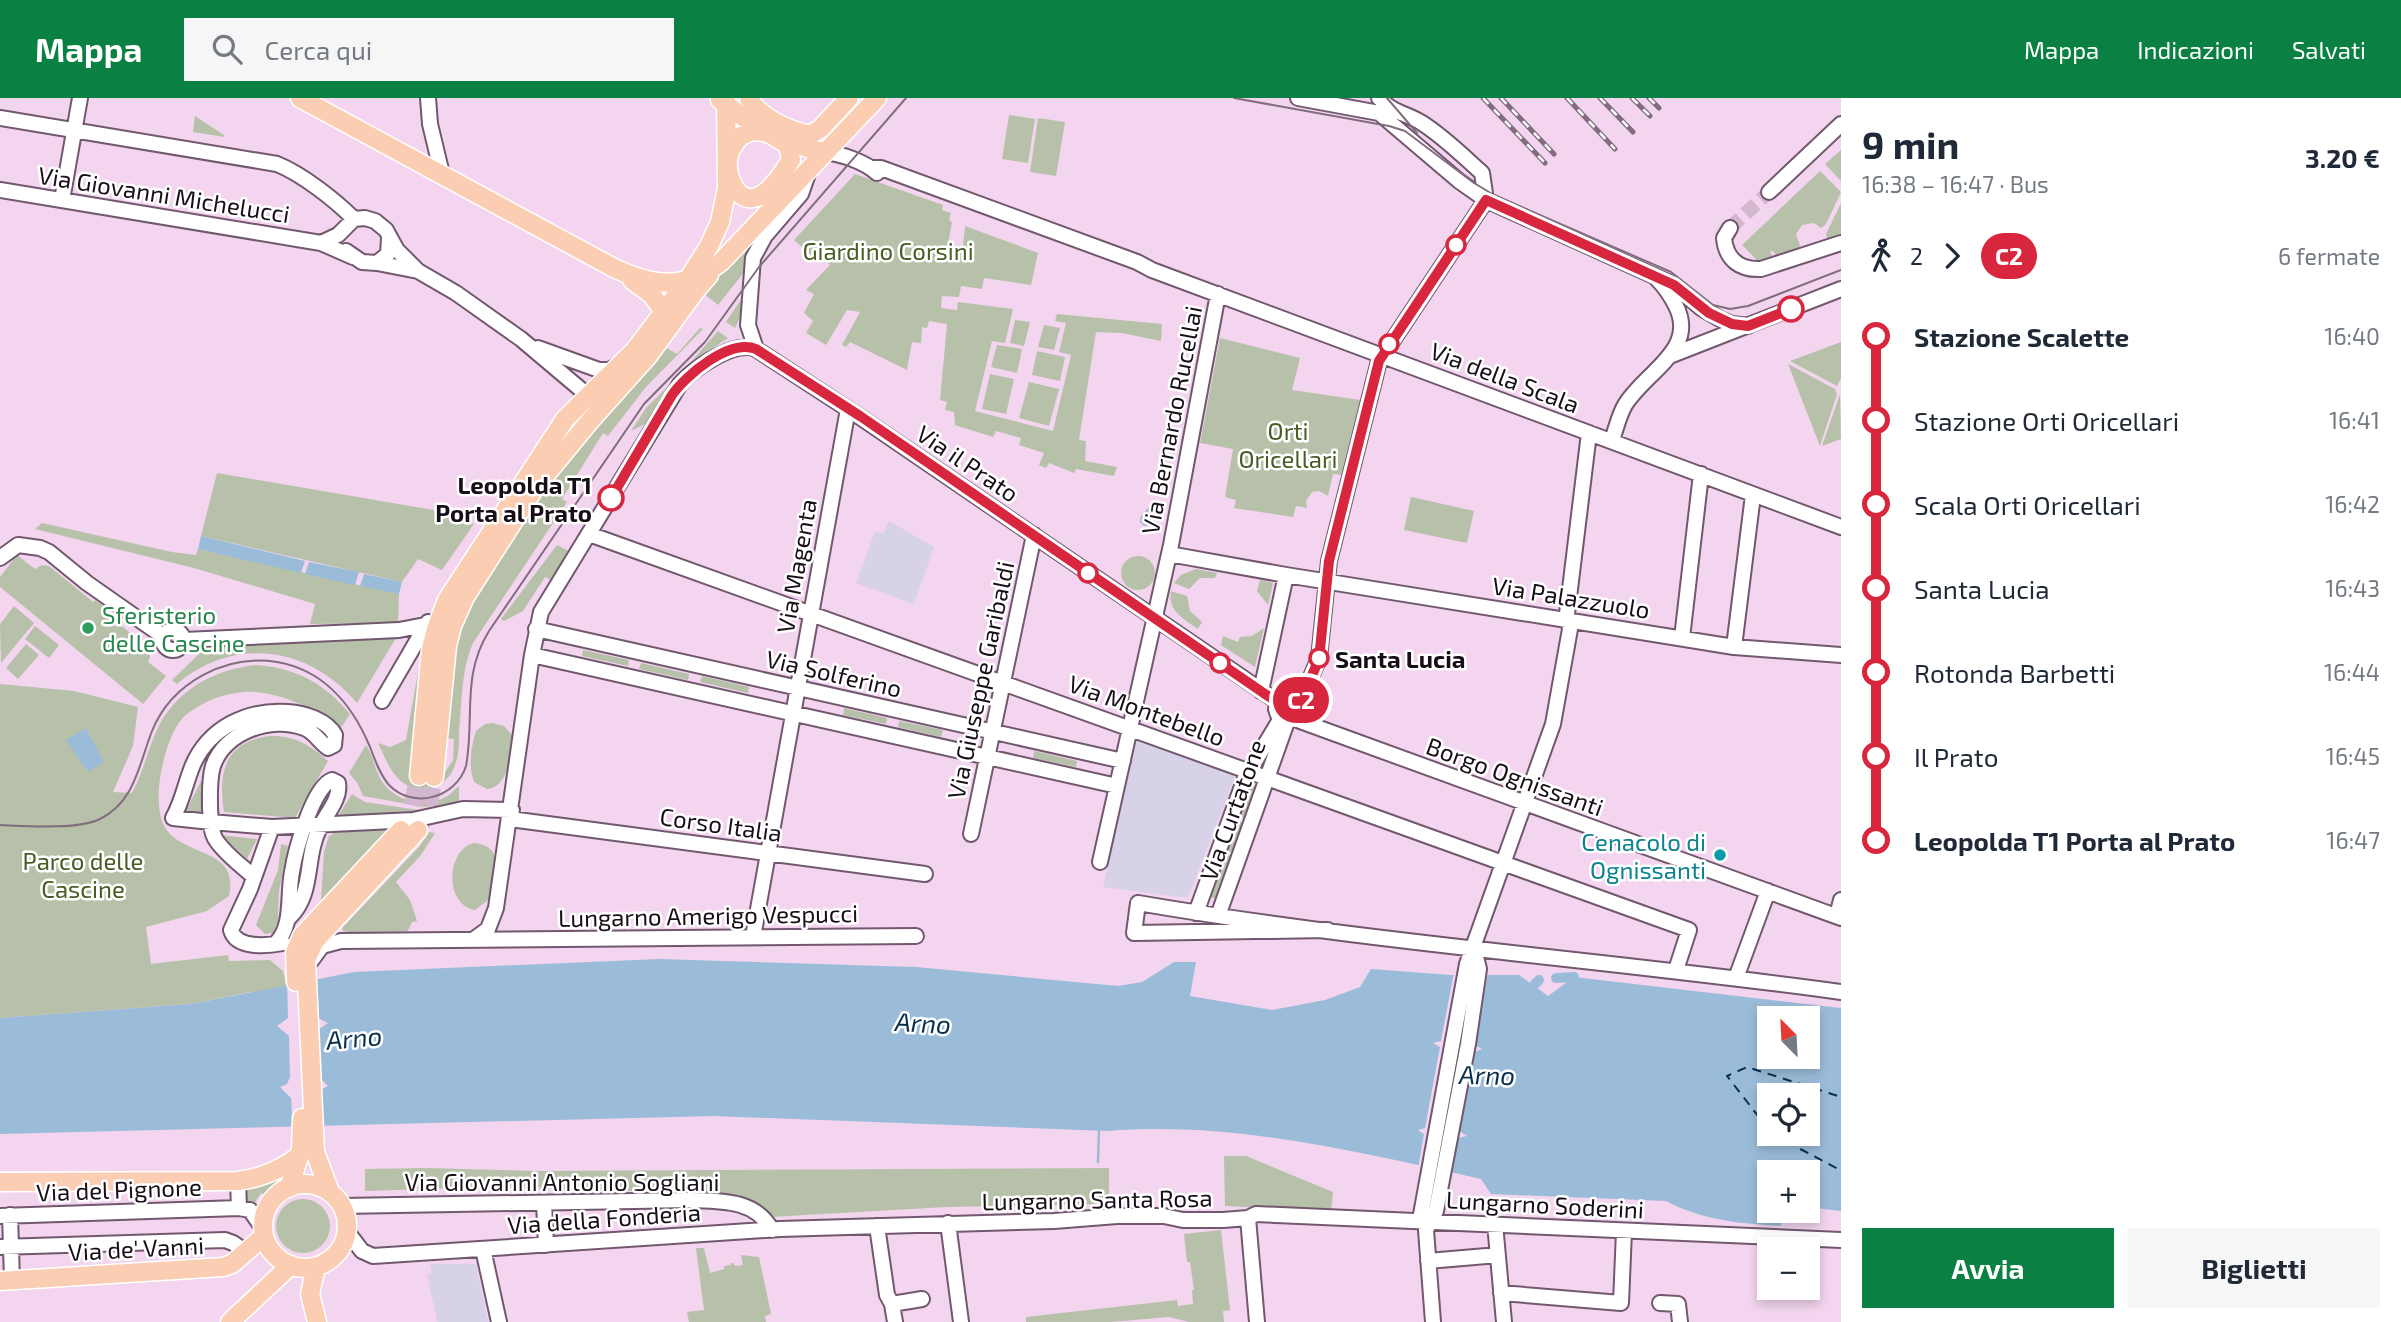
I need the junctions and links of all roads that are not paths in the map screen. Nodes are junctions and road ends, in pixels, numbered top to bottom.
1 (80, 98) edge
2 (300, 98) edge
3 (428, 98) edge
4 (849, 98) edge
5 (877, 98) edge
6 (1298, 98) edge
7 (1379, 98) edge
8 (723, 100) edge
9 (752, 103) edge
10 (0, 118) edge
11 (1841, 124) edge
12 (74, 130) junction
13 (780, 139) junction
14 (825, 152) junction
15 (728, 163) junction
16 (809, 170) junction
17 (785, 171) junction
18 (442, 174) junction
19 (0, 190) edge
20 (1769, 192) tunnel mouth
21 (62, 200) junction
22 (1486, 200) junction
23 (349, 225) junction
24 (1730, 229) dead end
25 (389, 237) junction
26 (321, 243) junction
27 (1841, 243) edge
28 (733, 250) junction
29 (353, 257) junction
30 (377, 263) junction
31 (418, 271) junction
32 (619, 271) junction
33 (1647, 274) junction
34 (687, 281) junction
35 (1841, 289) edge
36 (1218, 294) junction
37 (664, 312) junction
38 (748, 316) junction
39 (1748, 326) junction
40 (530, 345) junction
41 (756, 349) junction
42 (642, 353) junction
43 (724, 353) junction
44 (1382, 354) junction
45 (1670, 357) junction
46 (622, 363) junction
47 (566, 378) junction
48 (622, 385) junction
49 (589, 394) junction
50 (848, 408) junction
51 (571, 411) junction
52 (1589, 433) junction
53 (1612, 440) junction
54 (1701, 474) junction
55 (1753, 495) junction
56 (1841, 527) edge
57 (589, 534) junction
58 (1034, 535) junction
59 (1169, 554) junction
60 (0, 558) edge
61 (1290, 575) junction
62 (1326, 580) junction
63 (453, 606) junction
64 (811, 614) junction
65 (1153, 617) junction
66 (1569, 620) junction
67 (425, 625) junction
68 (536, 629) junction
69 (1682, 638) junction
70 (1734, 647) junction
71 (532, 655) junction
72 (1841, 655) edge
73 (1002, 682) junction
74 (797, 688) junction
75 (1261, 691) junction
76 (382, 701) dead end
77 (793, 713) junction
78 (1290, 715) junction
79 (1130, 729) junction
80 (992, 732) junction
81 (986, 757) junction
82 (1122, 761) junction
83 (1250, 771) junction
84 (427, 777) tunnel mouth
85 (1268, 778) junction
86 (1117, 786) junction
87 (1525, 803) junction
88 (511, 815) junction
89 (211, 821) junction
90 (321, 824) junction
91 (305, 825) junction
92 (272, 827) junction
93 (971, 834) dead end
94 (768, 854) junction
95 (1100, 862) dead end
96 (1504, 863) junction
97 (925, 874) dead end
98 (254, 877) junction
99 (1768, 891) junction
100 (1841, 900) edge
101 (1196, 913) junction
102 (1217, 916) junction
103 (1839, 917) edge
104 (289, 918) junction
105 (1328, 930) junction
106 (304, 933) junction
107 (916, 936) dead end
108 (753, 937) junction
109 (473, 940) junction
110 (275, 944) junction
111 (1474, 949) junction
112 (301, 961) junction
113 (1676, 970) junction
114 (1736, 978) junction
115 (1841, 992) edge
116 (306, 1149) junction
117 (238, 1181) junction
118 (0, 1182) edge
119 (289, 1188) junction
120 (330, 1192) junction
121 (544, 1203) junction
122 (342, 1206) junction
123 (239, 1208) junction
124 (1427, 1215) junction
125 (5, 1216) edge
126 (1248, 1218) junction
127 (948, 1223) junction
128 (1495, 1224) junction
129 (877, 1226) junction
130 (346, 1230) junction
131 (772, 1230) junction
132 (263, 1231) junction
133 (1624, 1231) junction
134 (1841, 1240) edge
135 (546, 1245) junction
136 (5, 1247) edge
137 (483, 1249) junction
138 (246, 1252) junction
139 (1498, 1255) junction
140 (1428, 1261) junction
141 (291, 1265) junction
142 (316, 1267) junction
143 (6, 1280) edge
144 (1501, 1293) junction
145 (922, 1299) dead end
146 (1660, 1303) dead end
147 (892, 1304) junction
148 (230, 1322) edge
149 (317, 1322) edge
150 (499, 1322) edge
151 (895, 1322) edge
152 (961, 1322) edge
153 (1257, 1322) edge
154 (1433, 1322) edge
155 (1504, 1322) edge
156 (1680, 1322) edge

1 - 12 street
2 - 18 main road
3 - 18 street
4 - 9 main road
5 - 14 main road
6 - 22 street
7 - 22 street
8 - 13 main road
8 - 15 main road
10 - 12 street
11 - 20 street
12 - 21 street
12 - 23 street
13 - 14 main road
13 - 15 main road
13 - 17 main road
14 - 16 main road
14 - 36 street, Via della Scala
15 - 17 main road
15 - 34 main road
16 - 28 main road
16 - 38 street
17 - 28 main road
18 - 32 main road
19 - 21 street, Via Giovanni Michelucci
21 - 26 street, Via Giovanni Michelucci
22 - 33 street
22 - 44 street
23 - 25 street
23 - 26 street
23 - 29 street
24 - 27 street
25 - 30 street
25 - 31 street
26 - 29 street, Via Giovanni Michelucci
28 - 34 main road
28 - 42 main road
29 - 30 street
30 - 31 street
31 - 40 street
32 - 34 main road
32 - 37 main road
33 - 39 street
33 - 45 street
34 - 37 main road
35 - 39 street
36 - 44 street, Via della Scala
36 - 59 street, Via Bernardo Rucellai
37 - 42 main road
38 - 41 street
38 - 43 street
39 - 45 street
40 - 46 street
40 - 47 street
41 - 43 street
41 - 50 street, Via il Prato
42 - 46 main road
42 - 48 main road
43 - 57 street
44 - 52 street, Via della Scala
44 - 62 street
45 - 53 street
46 - 49 main road
47 - 49 street
47 - 51 street
48 - 49 street
48 - 63 main road
49 - 51 main road
50 - 58 street, Via il Prato
50 - 64 street, Via Magenta
51 - 63 main road
52 - 53 street, Via della Scala
52 - 66 street
53 - 54 street, Via della Scala
54 - 55 street, Via della Scala
54 - 69 street
55 - 56 street, Via della Scala
55 - 70 street
57 - 64 street, Via Montebello
57 - 68 street
58 - 65 street, Via il Prato
58 - 73 street, Via Giuseppe Garibaldi
59 - 61 street
59 - 65 street
60 - 67 street
61 - 62 street, Via Palazzuolo
61 - 75 street
62 - 66 street, Via Palazzuolo
62 - 78 street
63 - 67 street
63 - 84 main road
64 - 73 street, Via Montebello
64 - 74 street, Via Magenta
65 - 75 street, Via il Prato
65 - 79 street
66 - 69 street, Via Palazzuolo
66 - 87 street
67 - 76 street
68 - 71 street
68 - 74 street, Via Solferino
69 - 70 street, Via Palazzuolo
70 - 72 street, Via Palazzuolo
71 - 77 street, Via Solferino
71 - 88 street
73 - 79 street, Via Montebello
73 - 80 street, Via Giuseppe Garibaldi
74 - 77 street, Via Magenta
74 - 80 street, Via Solferino
75 - 78 street, Via il Prato
77 - 81 street, Via Solferino
77 - 94 street, Via Magenta
78 - 83 street, Via Curtatone
78 - 85 street, Via Curtatone
78 - 87 street, Borgo Ognissanti
79 - 82 street
79 - 83 street, Via Montebello
80 - 81 street, Via Giuseppe Garibaldi
80 - 82 street, Via Solferino
81 - 86 street, Via Solferino
81 - 93 street, Via Giuseppe Garibaldi
82 - 86 street
83 - 85 street, Via Montebello
83 - 101 street, Via Curtatone
85 - 96 street, Via Montebello
85 - 102 street, Via Curtatone
86 - 95 street
87 - 96 street
87 - 99 street, Borgo Ognissanti
88 - 90 street, Corso Italia
88 - 94 street, Corso Italia
88 - 109 street
89 - 89 street, Corso Italia
89 - 92 street, Corso Italia
89 - 98 street
90 - 91 street, Corso Italia
90 - 91 street
90 - 104 street
91 - 92 street, Corso Italia
91 - 104 street
92 - 98 street
94 - 97 street, Corso Italia
94 - 108 street, Via Magenta
96 - 111 street
96 - 113 street, Via Montebello
98 - 110 street
99 - 103 street, Borgo Ognissanti
99 - 114 street
100 - 103 street
101 - 102 street
101 - 105 street
102 - 105 street
104 - 110 street
105 - 111 street
106 - 110 street
106 - 112 main road
106 - 112 main road
107 - 108 street, Lungarno Amerigo Vespucci
108 - 109 street, Lungarno Amerigo Vespucci
109 - 112 street, Lungarno Amerigo Vespucci
110 - 112 street
111 - 113 street
111 - 124 street
112 - 116 main road
113 - 114 street
114 - 115 street
116 - 117 main road
116 - 119 main road
116 - 120 main road
117 - 118 main road
117 - 123 street
119 - 120 main road
119 - 132 main road
120 - 122 main road
121 - 122 street, Via Giovanni Antonio Sogliani
121 - 131 street, Via Giovanni Antonio Sogliani
121 - 135 street
122 - 130 main road
123 - 125 street, Via del Pignone
123 - 132 street
124 - 126 street, Lungarno Soderini
124 - 128 street, Lungarno Soderini
124 - 140 street
125 - 136 street
126 - 127 street, Lungarno Santa Rosa
126 - 153 street
127 - 129 street, Via della Fonderia
127 - 152 street
128 - 133 street, Lungarno Soderini
128 - 139 street
129 - 131 street, Via della Fonderia
129 - 147 street
130 - 137 street, Via della Fonderia
130 - 142 main road
131 - 135 street, Via della Fonderia
132 - 138 main road, Via de' Vanni
132 - 141 main road
133 - 134 street, Lungarno Soderini
133 - 144 street
135 - 137 street, Via della Fonderia
136 - 138 street
136 - 143 street
137 - 150 street
138 - 143 main road, Via de' Vanni
139 - 140 street
139 - 144 street
140 - 154 street
141 - 142 main road
141 - 148 main road
142 - 149 main road
144 - 155 street
145 - 147 street
146 - 156 street
147 - 151 street

